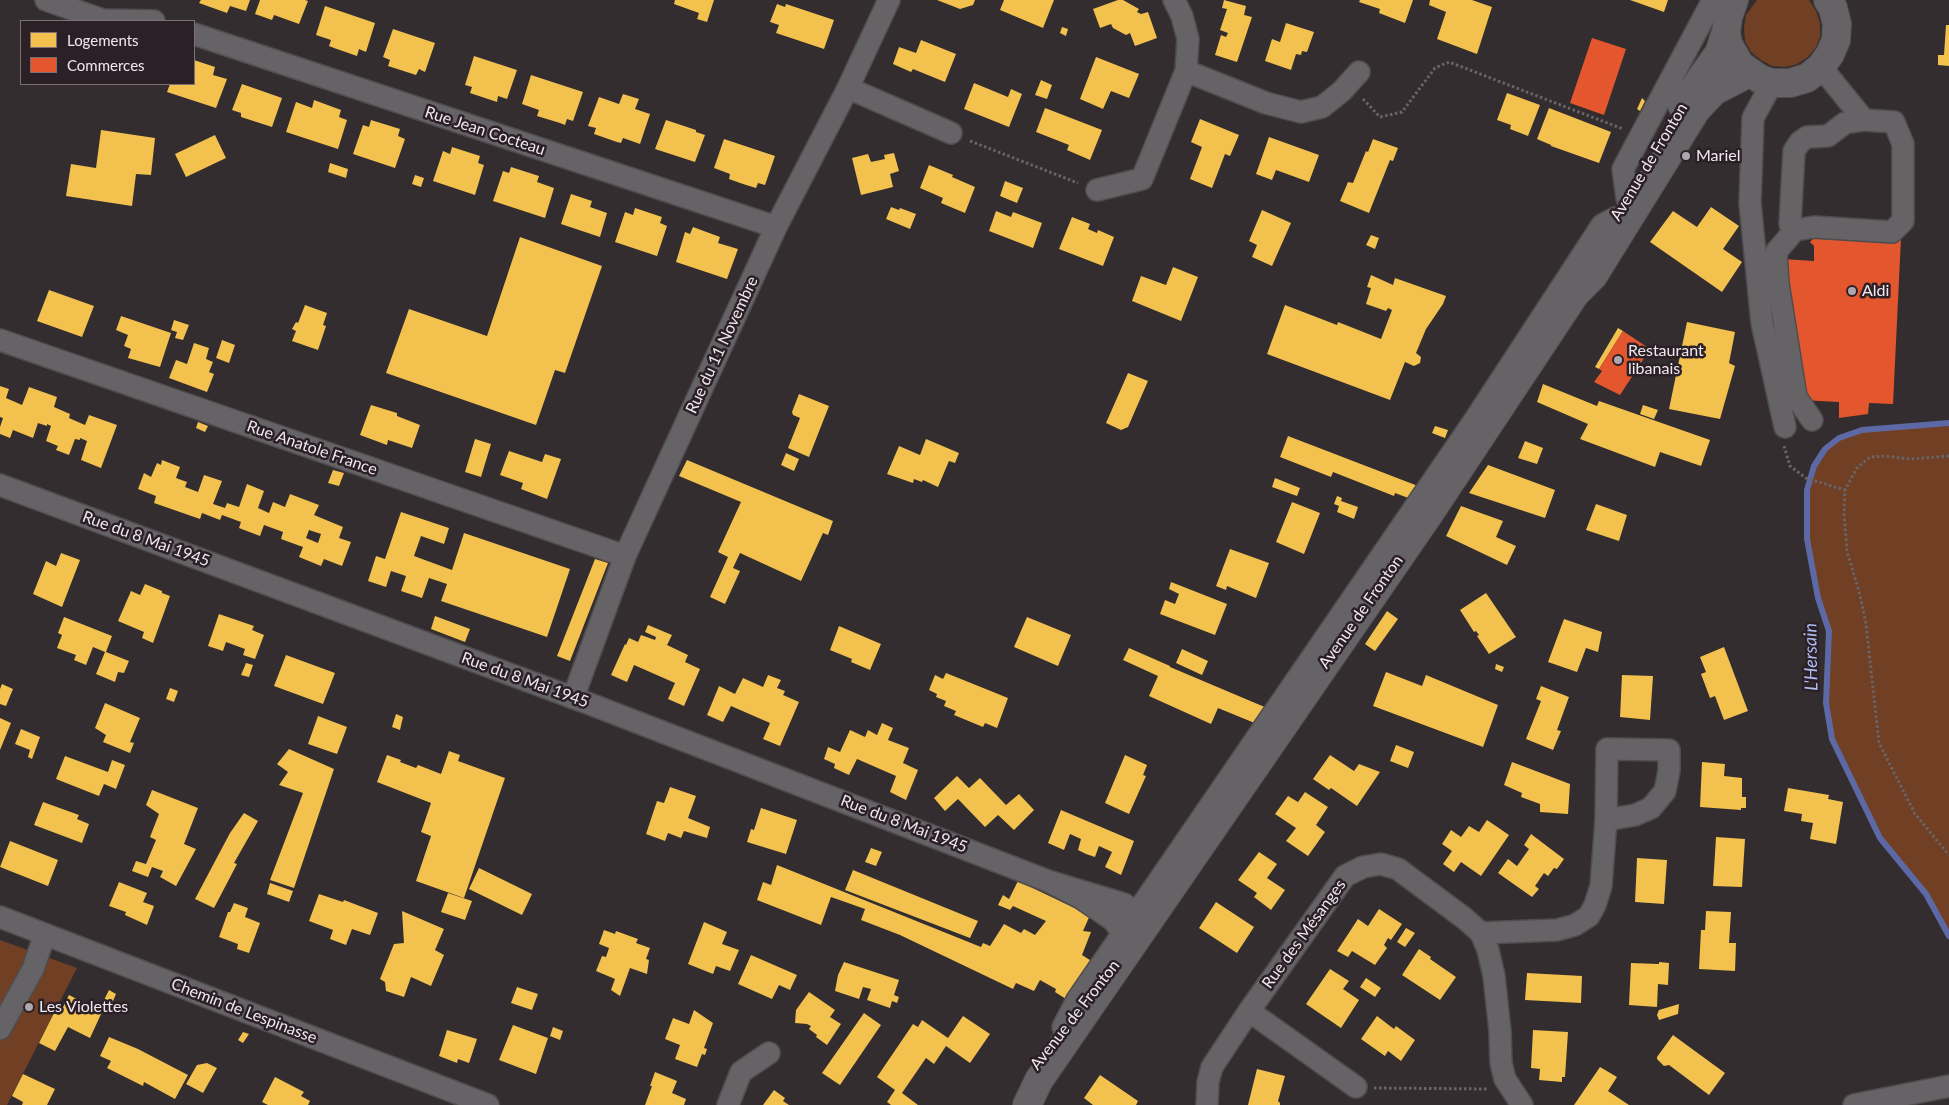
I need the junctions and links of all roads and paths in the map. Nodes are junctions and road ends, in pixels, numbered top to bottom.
1 (46, 0) edge
2 (889, 0) edge
3 (1174, 0) edge
4 (1713, 0) edge
5 (1734, 0) edge
6 (1832, 3) edge
7 (102, 20) edge
8 (1726, 32) junction
9 (195, 34) edge
10 (1821, 67) junction
11 (1186, 71) junction
12 (1358, 72) dead end
13 (1761, 78) junction
14 (848, 88) junction
15 (1342, 91) junction
16 (1864, 120) junction
17 (1626, 130) dead end
18 (951, 133) joint
19 (1097, 190) joint
20 (1621, 208) junction
21 (776, 227) junction
22 (1795, 230) junction
23 (1573, 299) junction
24 (0, 340) edge
25 (1812, 420) dead end
26 (1785, 427) joint
27 (1949, 456) edge
28 (0, 485) edge
29 (1845, 490) junction
30 (625, 556) junction
31 (573, 698) junction
32 (1606, 820) dead end
33 (1949, 855) edge
34 (0, 918) edge
35 (1134, 925) junction
36 (1481, 933) junction
37 (45, 934) junction
38 (1248, 1011) junction
39 (0, 1029) edge
40 (769, 1053) dead end
41 (1949, 1086) edge
42 (1356, 1087) joint
43 (1517, 1097) edge
44 (488, 1105) edge
45 (728, 1105) edge
46 (1012, 1105) edge
47 (1027, 1105) edge
48 (1207, 1105) edge
49 (1854, 1105) edge

1 - 7 street
2 - 14 street, Rue du 11 Novembre
3 - 11 street
4 - 20 street
5 - 8 main road, Avenue de Fronton
6 - 10 main road, Avenue de Fronton
8 - 13 main road, Avenue de Fronton
8 - 20 main road, Avenue de Fronton
9 - 21 street, Rue Jean Cocteau
10 - 13 main road, Avenue de Fronton
10 - 16 street
11 - 15 street
11 - 19 street
12 - 15 street
13 - 23 main road, Avenue de Fronton
13 - 26 street
14 - 18 street
14 - 21 street, Rue du 11 Novembre
15 - 17 path
16 - 22 street
16 - 22 street
18 - 19 path
20 - 23 main road, Avenue de Fronton
20 - 35 street
21 - 30 street, Rue du 11 Novembre
22 - 25 street
23 - 35 main road, Avenue de Fronton
24 - 30 street, Rue Anatole France
26 - 29 path
27 - 29 path
28 - 31 street, Rue du 8 Mai 1945
29 - 33 path
30 - 31 street, Rue du 11 Novembre
31 - 35 street, Rue du 8 Mai 1945
32 - 36 street
34 - 37 street, Chemin de Lespinasse
35 - 46 main road, Avenue de Fronton
35 - 47 main road, Avenue de Fronton
36 - 38 street, Rue des Mésanges
36 - 43 street, Rue des Mésanges
37 - 39 street
37 - 44 street, Chemin de Lespinasse
38 - 42 street
38 - 48 street, Rue des Mésanges
40 - 45 street
41 - 49 street
42 - 43 path

